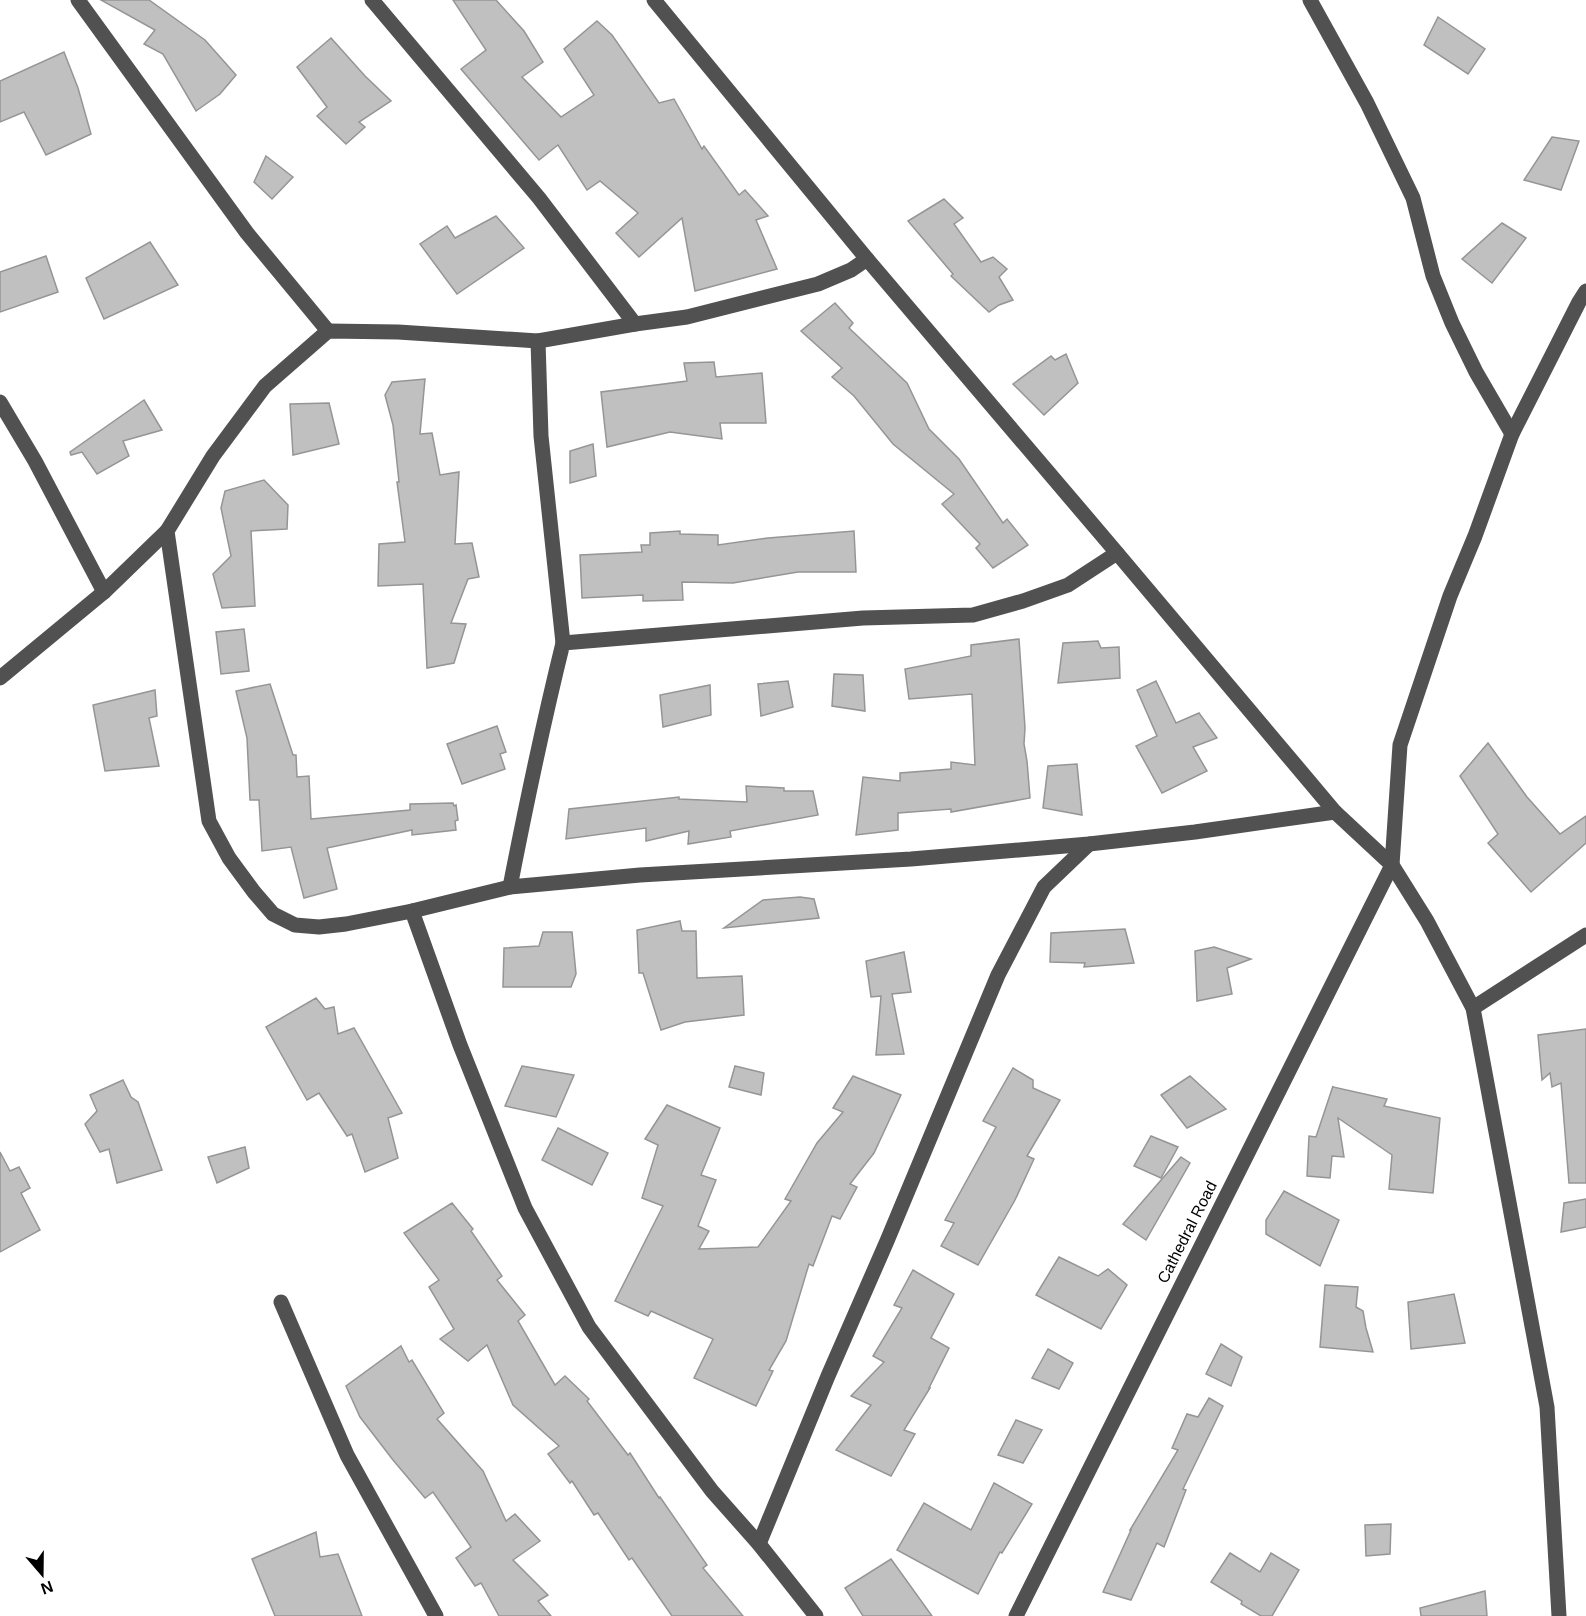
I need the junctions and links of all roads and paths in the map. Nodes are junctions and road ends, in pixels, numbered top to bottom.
1 (78, 0) edge
2 (372, 0) edge
3 (654, 0) edge
4 (1310, 0) edge
5 (867, 259) junction
6 (1586, 291) edge
7 (635, 324) junction
8 (328, 331) junction
9 (538, 340) junction
10 (0, 402) edge
11 (1512, 434) junction
12 (167, 531) junction
13 (1117, 553) junction
14 (104, 592) junction
15 (563, 643) junction
16 (0, 678) edge
17 (1335, 812) junction
18 (1089, 844) junction
19 (1392, 865) junction
20 (510, 887) junction
21 (412, 911) junction
22 (1586, 935) edge
23 (1473, 1008) junction
24 (281, 1302) dead end
25 (759, 1544) junction
26 (436, 1616) edge
27 (816, 1616) edge
28 (1016, 1616) edge
29 (1559, 1616) edge

1 - 8 street
2 - 7 street
3 - 5 street
4 - 11 street
5 - 7 street
5 - 13 street
6 - 11 street
7 - 9 street
8 - 9 street
8 - 12 street
9 - 15 street
10 - 14 street
11 - 19 street
12 - 14 street
12 - 21 street
13 - 15 street
13 - 17 street
14 - 16 street
15 - 20 street
17 - 18 street
17 - 19 street
18 - 20 street
18 - 25 street
19 - 23 street
19 - 28 street, Cathedral Road
20 - 21 street
21 - 25 street
22 - 23 street
23 - 29 street
24 - 26 street
25 - 27 street

